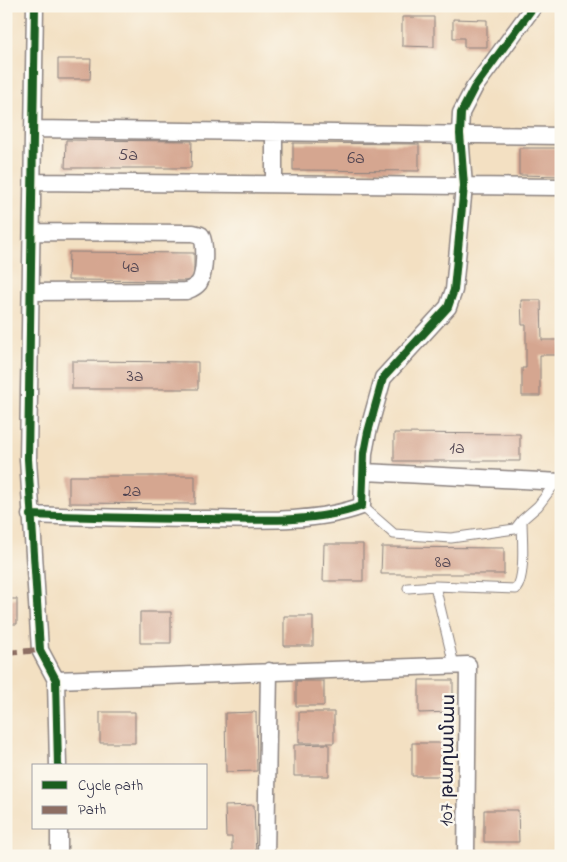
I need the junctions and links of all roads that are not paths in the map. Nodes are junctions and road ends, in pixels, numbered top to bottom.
1 (35, 6) edge
2 (534, 6) edge
3 (34, 129) junction
4 (274, 132) junction
5 (460, 134) junction
6 (561, 136) edge
7 (33, 182) junction
8 (274, 184) junction
9 (464, 186) junction
10 (561, 187) edge
11 (32, 232) junction
12 (31, 292) junction
13 (365, 472) junction
14 (558, 482) edge
15 (362, 506) junction
16 (30, 515) junction
17 (522, 520) junction
18 (435, 586) junction
19 (408, 588) dead end
20 (461, 665) junction
21 (269, 671) junction
22 (56, 680) junction
23 (58, 764) edge
24 (59, 830) edge
25 (59, 856) edge
26 (266, 856) edge
27 (466, 856) edge

1 - 3 street
2 - 5 street
3 - 4 street
3 - 7 street
4 - 5 street
4 - 8 street
5 - 6 street
5 - 9 street
7 - 8 street
7 - 11 street
8 - 9 street
9 - 10 street
9 - 13 street
11 - 12 street
11 - 12 street
12 - 16 street
13 - 14 street
13 - 15 street
14 - 17 lane
15 - 16 street
15 - 17 lane
16 - 22 street
17 - 18 lane
18 - 19 lane
18 - 20 lane
20 - 21 street
20 - 27 street, 107 թաղամաս
21 - 22 street
21 - 26 street
22 - 23 street
24 - 25 street

